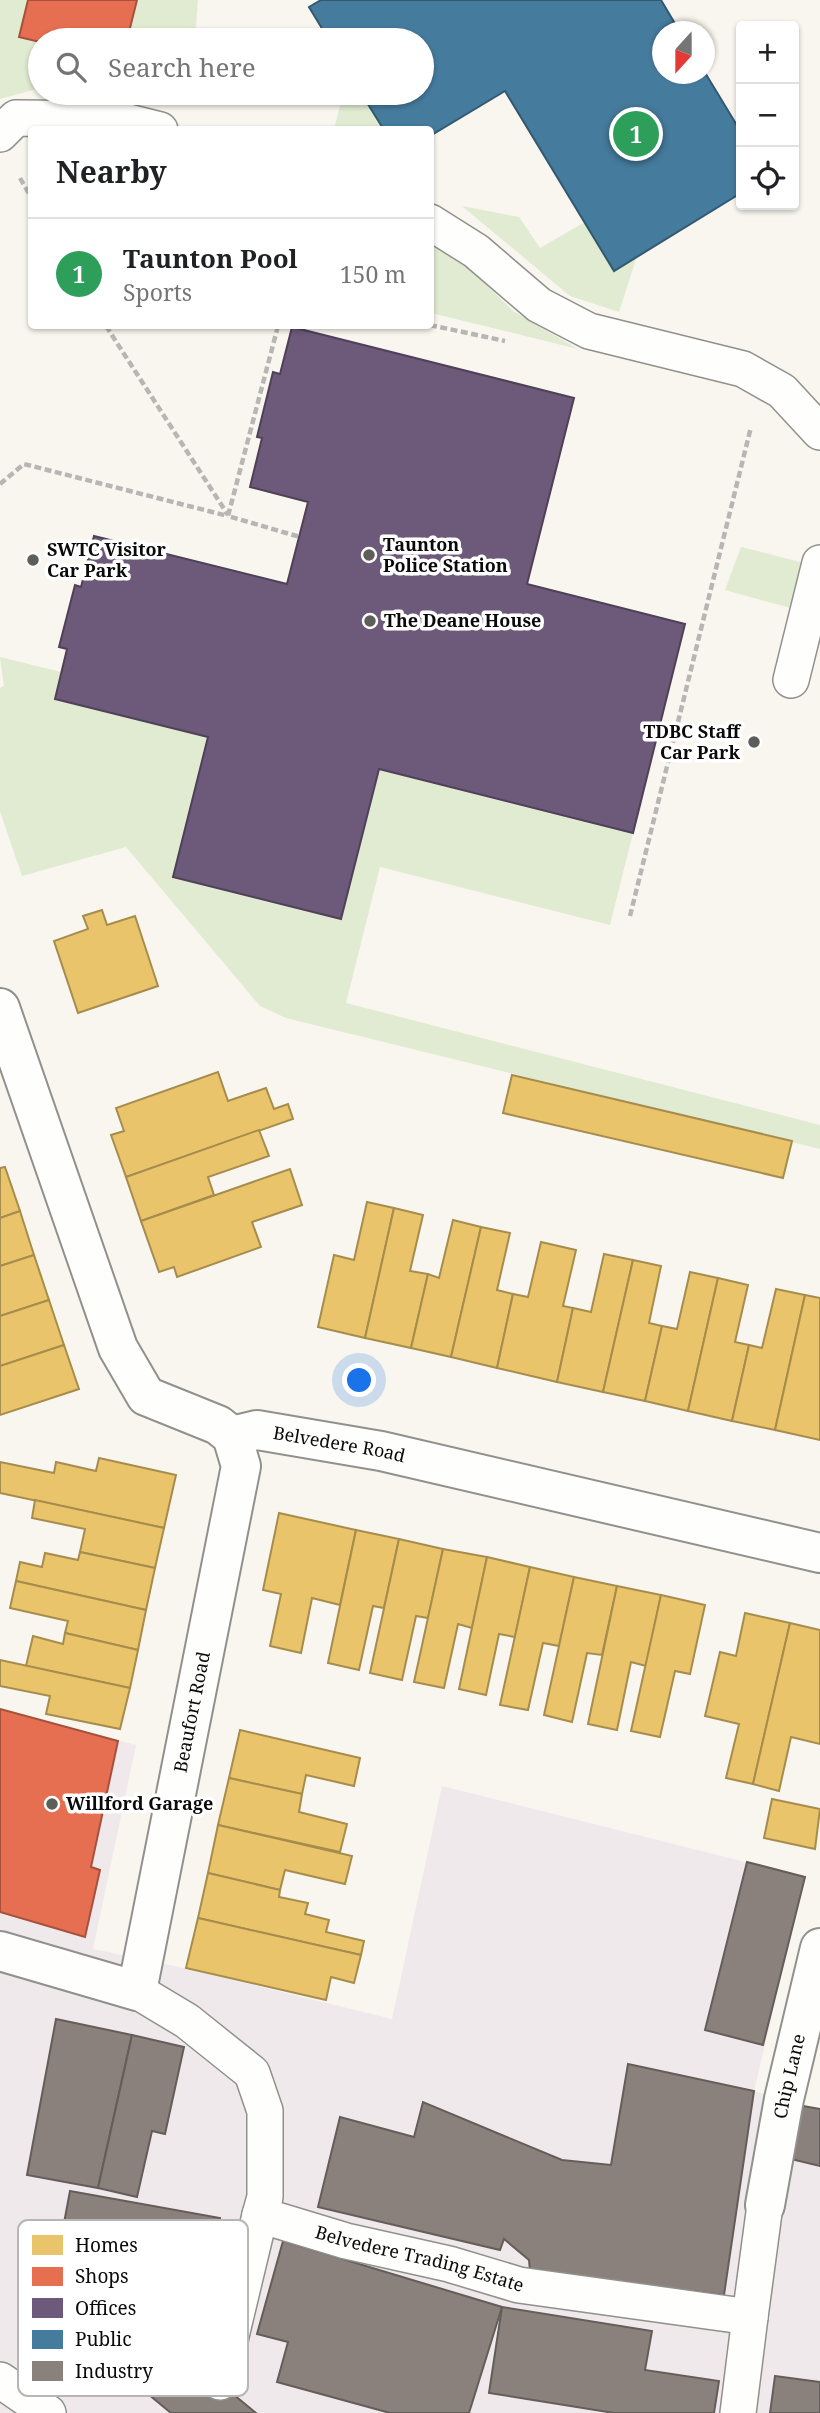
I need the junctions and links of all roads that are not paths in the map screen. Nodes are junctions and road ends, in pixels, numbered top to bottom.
1 (144, 126) edge
2 (0, 134) edge
3 (434, 225) edge
4 (820, 432) edge
5 (820, 563) edge
6 (791, 680) dead end
7 (0, 1008) edge
8 (232, 1436) junction
9 (820, 1553) edge
10 (820, 1948) edge
11 (0, 1951) edge
12 (136, 1991) junction
13 (765, 2204) joint
14 (260, 2214) junction
15 (248, 2264) edge
16 (750, 2317) junction
17 (0, 2380) edge
18 (18, 2392) edge
19 (23, 2396) edge
20 (48, 2413) edge
21 (738, 2413) edge

1 - 2 lane
3 - 4 lane
5 - 6 lane
7 - 8 street
8 - 9 street, Belvedere Road
8 - 12 street, Beaufort Road
10 - 13 street, Chip Lane
11 - 12 street
12 - 14 lane
13 - 16 lane
14 - 15 lane
14 - 16 lane, Belvedere Trading Estate
16 - 21 lane
17 - 18 lane
19 - 20 lane

